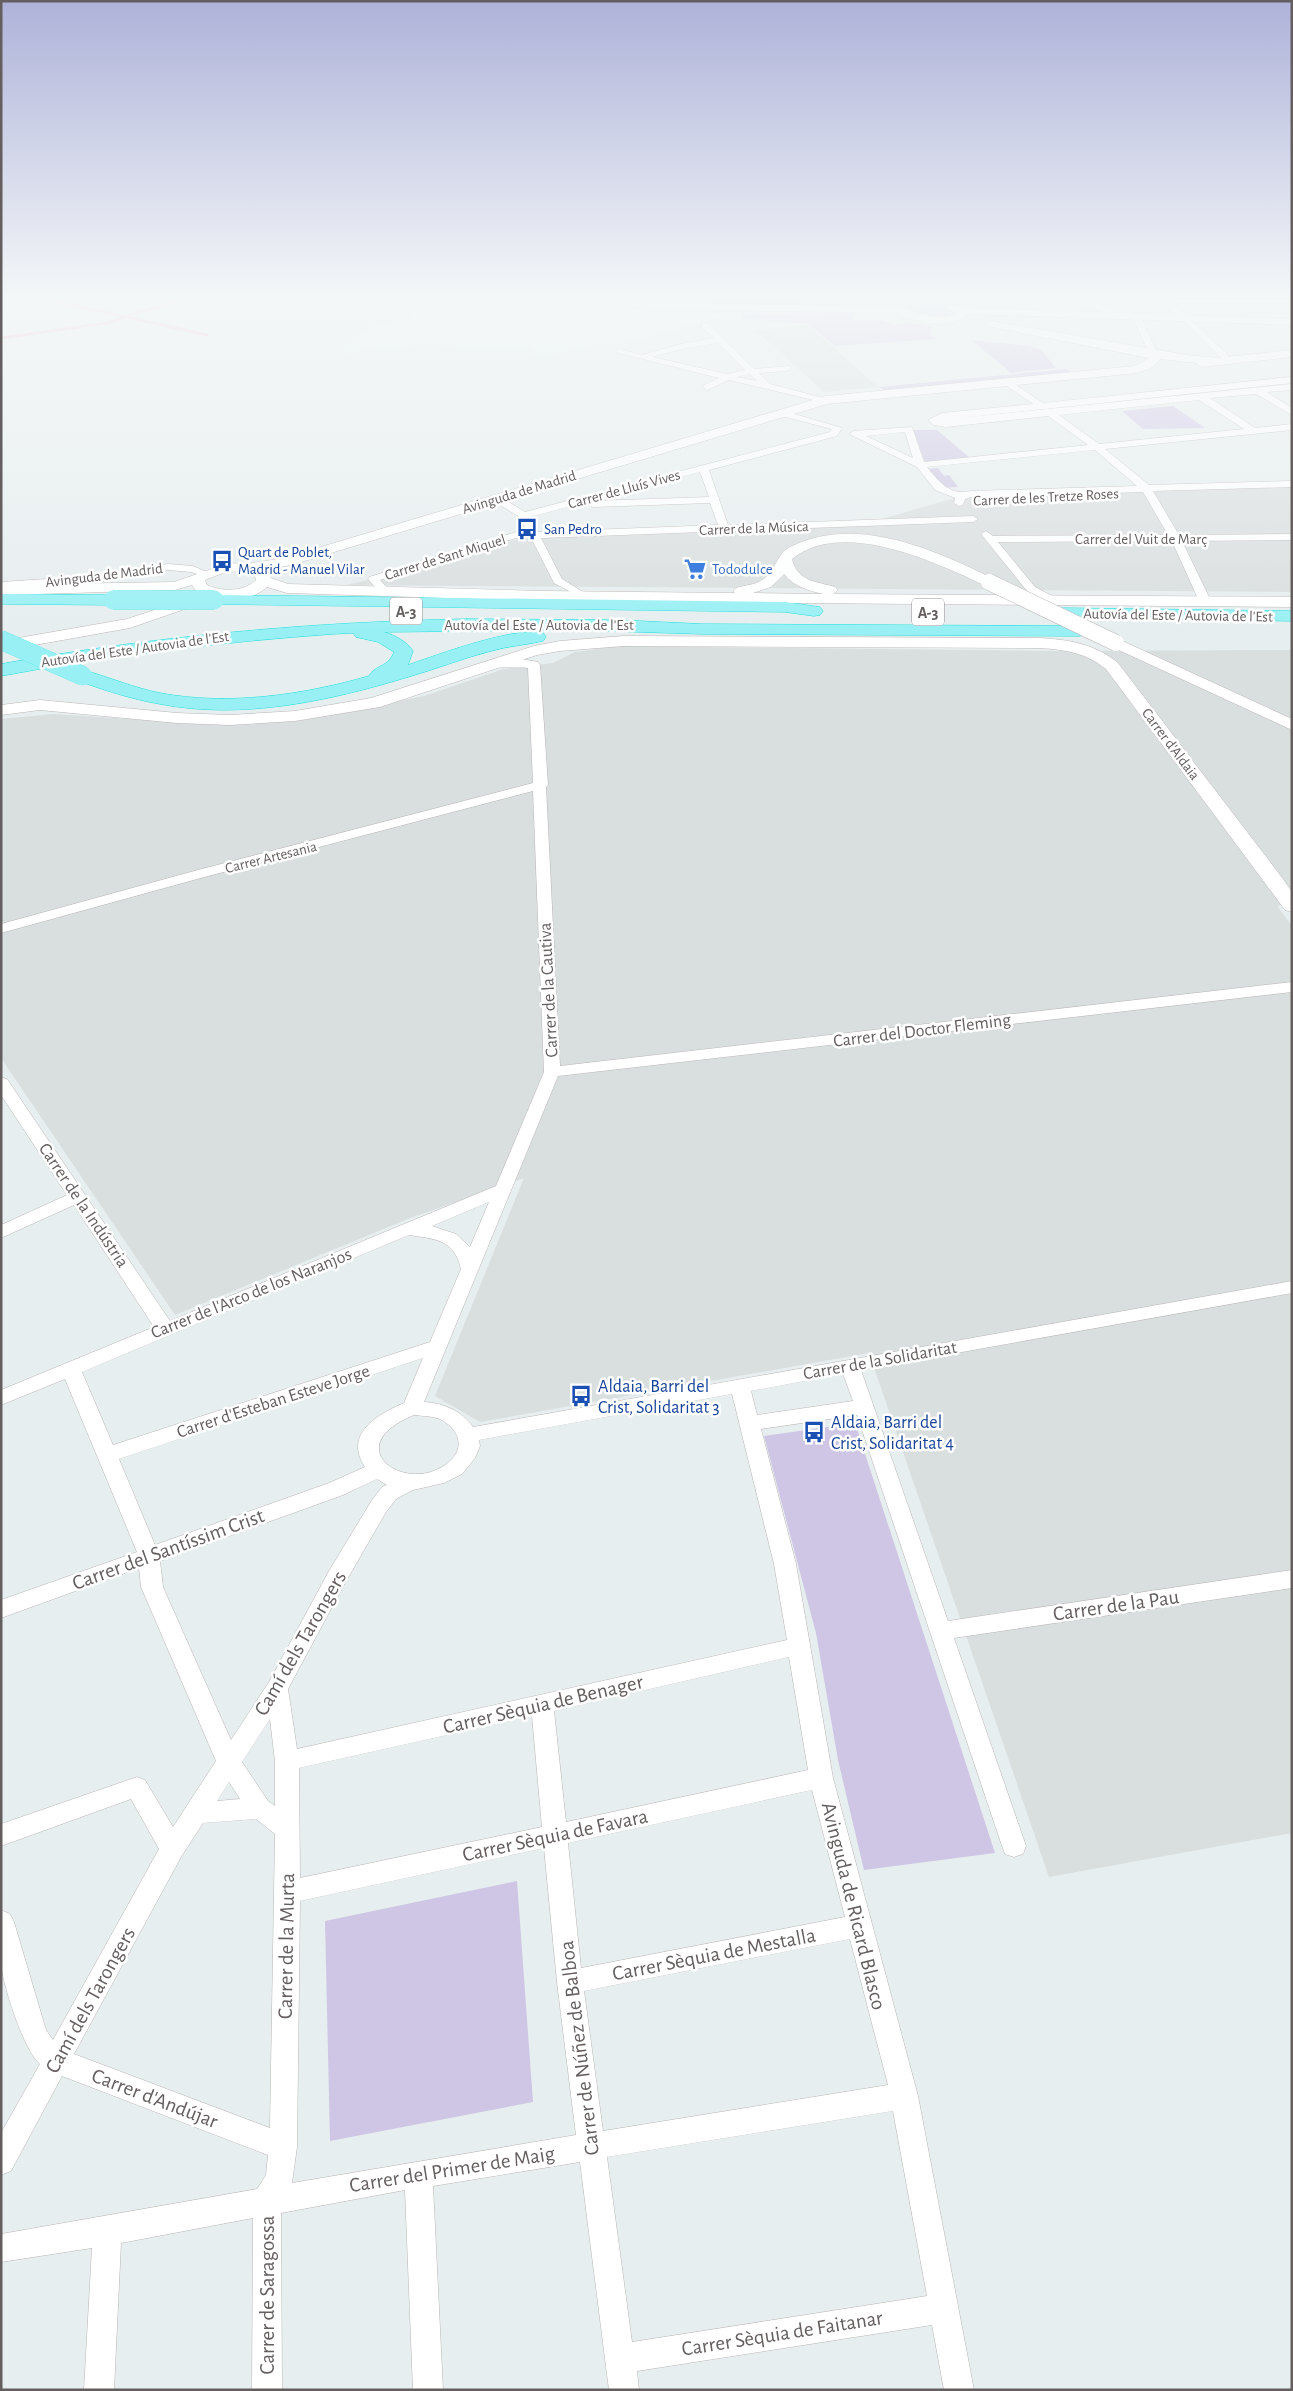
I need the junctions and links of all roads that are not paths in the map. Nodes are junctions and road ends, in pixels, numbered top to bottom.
1 (795, 406) edge
2 (805, 406) edge
3 (1042, 406) joint
4 (1046, 406) edge
5 (1110, 406) edge
6 (1215, 406) edge
7 (800, 407) junction
8 (1050, 412) junction
9 (781, 414) junction
10 (1292, 427) edge
11 (1253, 431) junction
12 (1097, 447) junction
13 (920, 465) junction
14 (704, 468) junction
15 (1292, 486) edge
16 (1147, 490) junction
17 (497, 499) junction
18 (715, 500) junction
19 (960, 500) junction
20 (560, 505) junction
21 (524, 515) junction
22 (973, 519) junction
23 (724, 529) junction
24 (533, 532) junction
25 (1292, 537) edge
26 (990, 539) junction
27 (1176, 539) junction
28 (785, 558) junction
29 (286, 562) junction
30 (247, 568) junction
31 (202, 577) junction
32 (263, 578) junction
33 (1, 585) edge
34 (175, 586) junction
35 (1031, 589) junction
36 (1, 590) edge
37 (384, 591) junction
38 (582, 596) junction
39 (216, 597) junction
40 (712, 597) junction
41 (1, 598) edge
42 (902, 598) junction
43 (996, 598) junction
44 (1205, 601) junction
45 (1292, 602) edge
46 (1047, 607) junction
47 (814, 611) junction
48 (1064, 613) dead end
49 (1292, 616) edge
50 (702, 629) junction
51 (286, 631) junction
52 (1079, 631) dead end
53 (1102, 631) dead end
54 (673, 633) junction
55 (1292, 633) edge
56 (1, 640) edge
57 (1, 646) edge
58 (560, 646) junction
59 (1, 655) edge
60 (495, 664) junction
61 (534, 665) junction
62 (1, 670) edge
63 (453, 677) junction
64 (364, 682) junction
65 (1, 710) edge
66 (1292, 725) edge
67 (541, 785) junction
68 (1284, 888) edge
69 (1292, 906) edge
70 (1, 929) edge
71 (1292, 987) edge
72 (552, 1072) junction
73 (1, 1082) edge
74 (502, 1190) junction
75 (79, 1196) junction
76 (402, 1231) junction
77 (1, 1232) edge
78 (470, 1270) junction
79 (1292, 1288) edge
80 (166, 1328) junction
81 (438, 1346) junction
82 (850, 1365) junction
83 (71, 1369) junction
84 (37, 1383) junction
85 (740, 1386) junction
86 (1, 1388) edge
87 (1, 1398) edge
88 (864, 1407) junction
89 (412, 1408) junction
90 (749, 1423) junction
91 (468, 1434) junction
92 (107, 1455) junction
93 (393, 1477) junction
94 (149, 1555) junction
95 (1292, 1579) edge
96 (1, 1609) edge
97 (941, 1631) junction
98 (799, 1646) junction
99 (277, 1688) junction
100 (542, 1705) junction
101 (228, 1761) junction
102 (287, 1761) junction
103 (821, 1778) junction
104 (260, 1808) junction
105 (194, 1813) junction
106 (286, 1828) junction
107 (1, 1835) edge
108 (555, 1835) junction
109 (1014, 1846) dead end
110 (172, 1849) junction
111 (288, 1892) junction
112 (1, 1922) edge
113 (858, 1926) junction
114 (570, 1982) junction
115 (56, 2060) junction
116 (904, 2096) junction
117 (590, 2146) junction
118 (283, 2147) junction
119 (1, 2161) edge
120 (418, 2174) junction
121 (268, 2200) junction
122 (108, 2231) junction
123 (1, 2248) edge
124 (944, 2308) junction
125 (620, 2358) junction
126 (99, 2390) edge
127 (267, 2390) edge
128 (428, 2390) edge
129 (624, 2390) edge
130 (959, 2390) edge

1 - 7 street
2 - 7 street, Avinguda de Madrid
3 - 4 street
3 - 8 street
5 - 8 street
6 - 11 street
7 - 9 street, Avinguda de Madrid
8 - 12 street
9 - 14 street, Carrer de Lluís Vives
9 - 17 street, Avinguda de Madrid
10 - 11 street
11 - 12 street
12 - 13 street
12 - 16 street
13 - 13 street
13 - 19 street
14 - 18 street
14 - 20 street, Carrer de Lluís Vives
15 - 16 street, Carrer de les Tretze Roses
16 - 19 street, Carrer de les Tretze Roses
16 - 27 street
17 - 21 street
17 - 29 street, Avinguda de Madrid
18 - 20 street
18 - 23 street
19 - 22 street
20 - 21 street, Carrer de Lluís Vives
21 - 24 street
22 - 23 street, Carrer de la Música
22 - 26 street
23 - 24 street, Carrer de la Música
24 - 37 street, Carrer de Sant Miquel
24 - 38 street
25 - 27 street, Carrer del Vuit de Març
26 - 27 street, Carrer del Vuit de Març
26 - 35 street
27 - 44 street
28 - 40 street
28 - 42 street
28 - 66 street, bridge
29 - 30 street, Avinguda de Madrid
29 - 32 street, Avinguda de Madrid
30 - 31 street, Avinguda de Madrid
30 - 32 street
31 - 33 street, Avinguda de Madrid
31 - 34 street, Avinguda de Madrid
31 - 39 street
32 - 37 street
32 - 39 street, Avinguda de Madrid
34 - 36 street, Avinguda de Madrid
34 - 56 street
35 - 43 street
35 - 46 street
37 - 38 street
38 - 40 street
39 - 41 highway, bridge
39 - 47 highway
39 - 57 street, Avinguda de Madrid
40 - 42 street
42 - 43 street
43 - 46 street
44 - 45 street
44 - 46 street
46 - 47 highway, Autovía del Este / Autovia de l'Est / A-3
47 - 59 highway, Autovía del Este / Autovia de l'Est / A-3
48 - 49 highway, Autovía del Este / Autovia de l'Est
50 - 51 highway, Autovía del Este / Autovia de l'Est / A-3
50 - 52 highway, Autovía del Este / Autovia de l'Est / A-3
50 - 54 highway
51 - 62 highway, Autovía del Este / Autovia de l'Est / A-3
51 - 64 highway
53 - 55 highway, Autovía del Este / Autovia de l'Est
54 - 63 highway
54 - 64 highway
56 - 64 highway, bridge
58 - 60 street, Carrer d'Aldaia
58 - 61 street
58 - 68 street, Carrer d'Aldaia
60 - 61 street
60 - 63 street, Carrer d'Aldaia
61 - 67 street, Carrer de la Cautiva
63 - 65 street, Carrer d'Aldaia
67 - 70 street, Carrer Artesania
67 - 72 street, Carrer de la Cautiva
68 - 69 street, Carrer d'Aldaia
71 - 72 street, Carrer del Doctor Fleming
72 - 74 street, Carrer de la Cautiva
73 - 75 street, Carrer de la Indústria
74 - 76 street, Carrer de l'Arco de los Naranjos
74 - 78 street, Carrer de la Cautiva
75 - 77 street
75 - 80 street, Carrer de la Indústria
76 - 78 street
76 - 80 street, Carrer de l'Arco de los Naranjos
78 - 81 street, Carrer de la Cautiva
79 - 82 street, Carrer de la Solidaritat
80 - 83 street, Carrer de l'Arco de los Naranjos
81 - 89 street, Carrer de la Cautiva
81 - 92 street, Carrer d'Esteban Esteve Jorge
82 - 85 street, Carrer de la Solidaritat
82 - 88 street
83 - 84 street, Carrer de l'Arco de los Naranjos
83 - 92 street
84 - 86 street
84 - 87 street, Carrer de l'Arco de los Naranjos
85 - 90 street, Avinguda de Ricard Blasco
85 - 91 street, Carrer de la Solidaritat
88 - 90 street
88 - 97 street
89 - 91 street
89 - 93 street
90 - 98 street, Avinguda de Ricard Blasco
91 - 93 street
92 - 94 street
93 - 94 street, Carrer del Santíssim Crist
93 - 99 street, Camí dels Tarongers
94 - 96 street, Carrer del Santíssim Crist
94 - 101 street
95 - 97 street, Carrer de la Pau
97 - 109 street
98 - 100 street, Carrer Sèquia de Benager
98 - 103 street, Avinguda de Ricard Blasco
99 - 101 street, Camí dels Tarongers
99 - 102 street, Carrer de la Murta
100 - 102 street, Carrer Sèquia de Benager
100 - 108 street, Carrer de Núñez de Balboa
101 - 104 street
101 - 105 street, Camí dels Tarongers
102 - 106 street, Carrer de la Murta
103 - 108 street, Carrer Sèquia de Favara
103 - 113 street, Avinguda de Ricard Blasco
104 - 105 street
104 - 106 street
105 - 110 street, Camí dels Tarongers
106 - 111 street, Carrer de la Murta
107 - 110 street
108 - 111 street, Carrer Sèquia de Favara
108 - 114 street, Carrer de Núñez de Balboa
110 - 115 street, Camí dels Tarongers
111 - 118 street, Carrer de la Murta
112 - 115 street, Carrer d'Andújar
113 - 114 street, Carrer Sèquia de Mestalla
113 - 116 street, Avinguda de Ricard Blasco
114 - 117 street, Carrer de Núñez de Balboa
115 - 118 street, Carrer d'Andújar
115 - 119 street, Camí dels Tarongers
116 - 117 street, Carrer del Primer de Maig
116 - 124 street, Avinguda de Ricard Blasco
117 - 120 street, Carrer del Primer de Maig
117 - 125 street, Carrer de Núñez de Balboa
118 - 121 street, Carrer de la Murta
120 - 121 street, Carrer del Primer de Maig
120 - 128 street
121 - 122 street, Carrer del Primer de Maig
121 - 127 street, Carrer de Saragossa
122 - 123 street, Carrer del Primer de Maig
122 - 126 street
124 - 125 street, Carrer Sèquia de Faitanar
124 - 130 street, Avinguda de Ricard Blasco
125 - 129 street, Carrer de Núñez de Balboa

